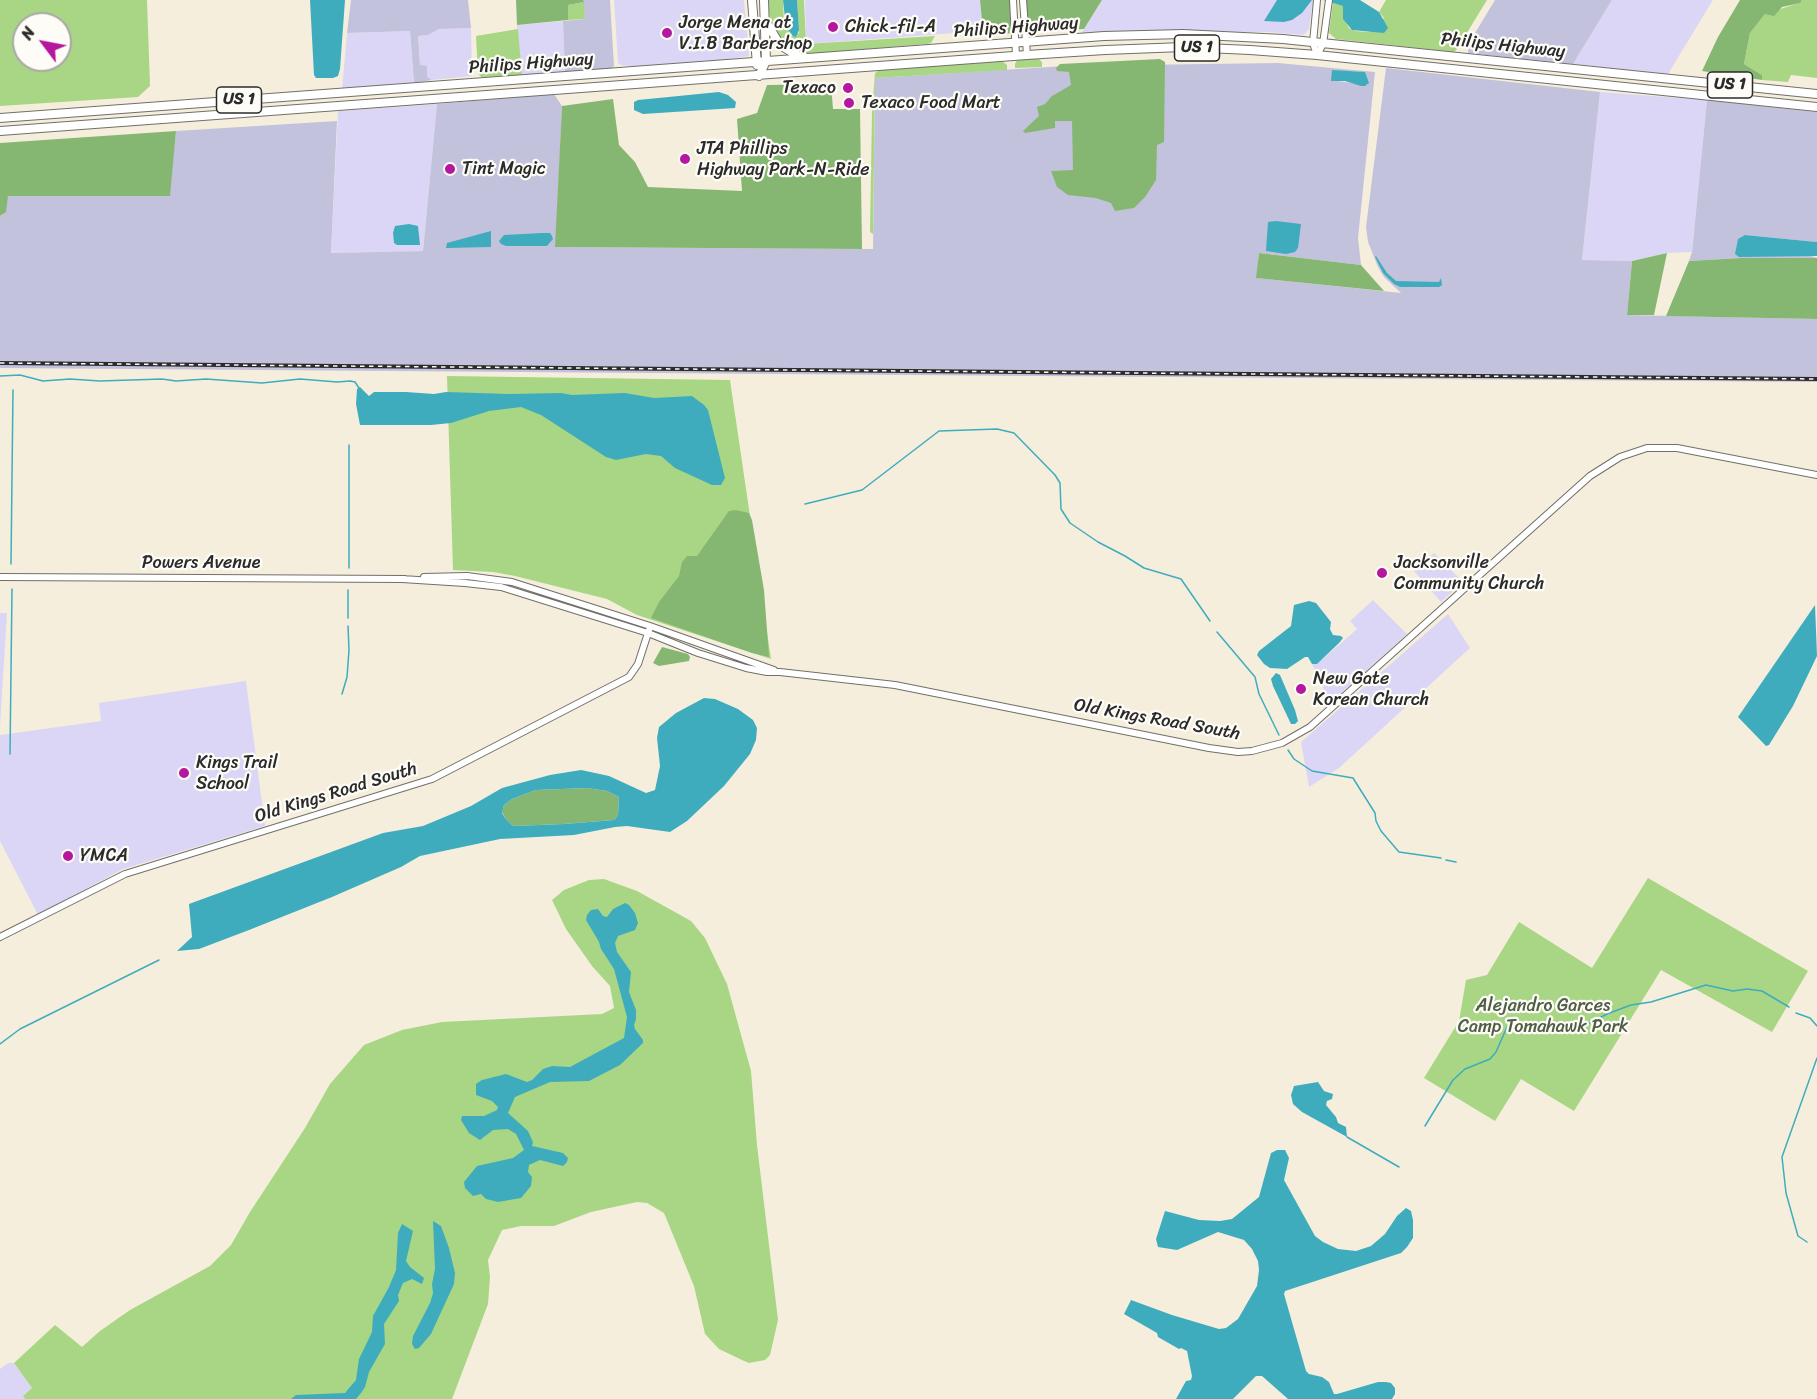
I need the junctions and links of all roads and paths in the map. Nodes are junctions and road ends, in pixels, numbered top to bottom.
1 (752, 0) edge
2 (764, 0) edge
3 (1013, 0) edge
4 (1023, 0) edge
5 (1317, 2) edge
6 (1329, 2) edge
7 (766, 18) junction
8 (1183, 34) junction
9 (1025, 42) junction
10 (1016, 43) junction
11 (1312, 43) junction
12 (1323, 44) junction
13 (1183, 47) junction
14 (1413, 52) junction
15 (869, 53) junction
16 (1317, 55) junction
17 (1016, 56) junction
18 (1026, 56) junction
19 (1460, 57) junction
20 (811, 58) junction
21 (766, 61) junction
22 (756, 62) junction
23 (1411, 65) junction
24 (869, 67) junction
25 (1459, 70) junction
26 (1584, 70) junction
27 (759, 76) junction
28 (1582, 83) junction
29 (406, 88) junction
30 (1817, 94) edge
31 (407, 101) junction
32 (1817, 107) edge
33 (0, 118) edge
34 (0, 131) edge
35 (1817, 475) edge
36 (0, 577) edge
37 (649, 629) junction
38 (0, 937) edge

1 - 22 main road
2 - 7 main road
3 - 10 street
4 - 9 street
5 - 11 street
6 - 12 street
7 - 20 main road
7 - 21 main road
8 - 9 main road, Philips Highway / US 1
8 - 11 main road, Philips Highway / US 1
8 - 13 main road
9 - 10 main road, Philips Highway / US 1
9 - 18 street
10 - 15 main road, Philips Highway / US 1
10 - 17 street
11 - 12 main road, Philips Highway / US 1
11 - 16 street
12 - 14 main road, Philips Highway / US 1
12 - 16 street
13 - 16 main road, Philips Highway / US 1
13 - 18 main road, Philips Highway / US 1
14 - 19 main road, Philips Highway / US 1
14 - 23 main road
15 - 20 main road, Philips Highway / US 1
15 - 24 main road
16 - 23 main road, Philips Highway / US 1
17 - 18 main road, Philips Highway / US 1
17 - 24 main road, Philips Highway / US 1
19 - 25 main road
19 - 26 main road, Philips Highway / US 1
20 - 21 main road, Philips Highway / US 1
21 - 22 main road, Philips Highway / US 1
21 - 27 main road
22 - 27 main road
22 - 29 main road, Philips Highway / US 1
23 - 25 main road, Philips Highway / US 1
24 - 27 main road, Philips Highway / US 1
25 - 28 main road, Philips Highway / US 1
26 - 28 main road
26 - 30 main road, Philips Highway / US 1
27 - 31 main road, Philips Highway / US 1
28 - 32 main road, Philips Highway / US 1
29 - 31 main road
29 - 33 main road, Philips Highway / US 1
31 - 34 main road, Philips Highway / US 1
35 - 37 street, Old Kings Road South
36 - 37 street, Powers Avenue
37 - 38 street, Old Kings Road South

